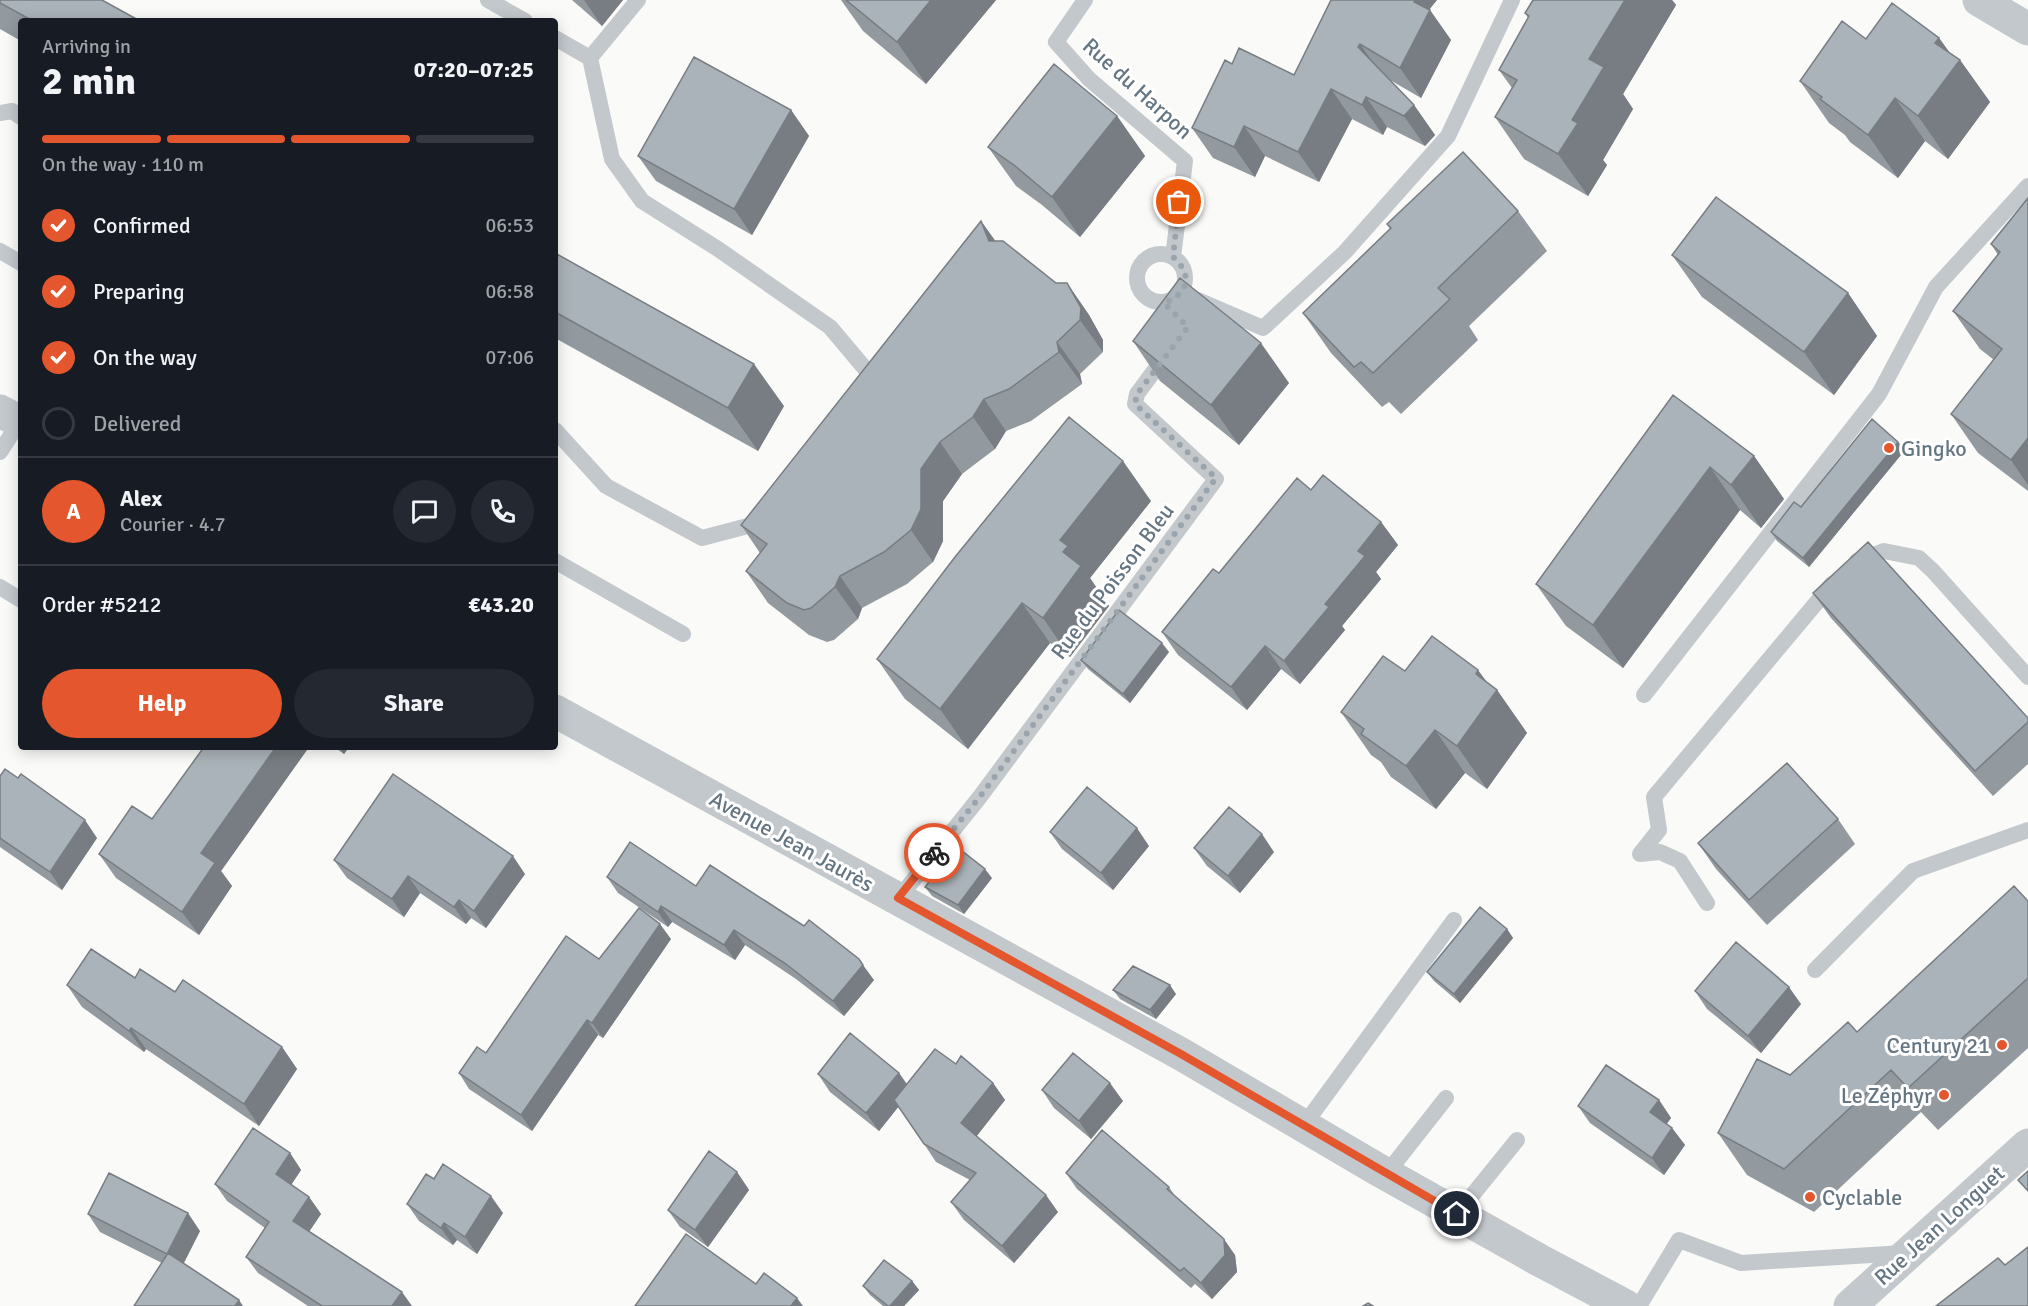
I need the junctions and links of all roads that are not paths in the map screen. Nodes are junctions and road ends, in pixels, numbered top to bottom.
1 (488, 0) edge
2 (638, 0) edge
3 (1085, 0) edge
4 (1512, 0) edge
5 (1979, 0) edge
6 (520, 18) edge
7 (2028, 29) edge
8 (558, 40) edge
9 (590, 58) junction
10 (0, 113) edge
11 (18, 115) edge
12 (2028, 186) edge
13 (0, 251) edge
14 (1173, 257) junction
15 (18, 260) edge
16 (1181, 293) junction
17 (1164, 303) junction
18 (1180, 319) edge
19 (1175, 344) edge
20 (861, 396) edge
21 (14, 418) edge
22 (558, 433) edge
23 (0, 452) edge
24 (770, 515) edge
25 (558, 563) edge
26 (0, 587) edge
27 (18, 598) edge
28 (683, 634) dead end
29 (2028, 677) edge
30 (1644, 695) dead end
31 (558, 713) edge
32 (2028, 830) edge
33 (898, 898) junction
34 (1707, 903) dead end
35 (1454, 920) dead end
36 (1815, 970) dead end
37 (1446, 1098) dead end
38 (1304, 1125) junction
39 (1517, 1140) dead end
40 (2028, 1145) edge
41 (1387, 1173) junction
42 (1457, 1214) junction
43 (1908, 1253) junction
44 (1626, 1306) edge
45 (1640, 1306) edge
46 (1850, 1306) edge

1 - 6 lane
2 - 9 lane
3 - 14 lane, Rue du Harpon
4 - 16 lane
5 - 7 street
8 - 9 lane
9 - 20 lane
10 - 11 lane
12 - 30 lane
13 - 15 lane
14 - 16 lane
14 - 17 lane
16 - 17 lane
17 - 18 lane
19 - 33 lane, Rue du Poisson Bleu
21 - 23 lane
22 - 24 lane
25 - 28 lane
26 - 27 lane
29 - 34 lane
31 - 33 street, Avenue Jean Jaurès
32 - 36 lane
33 - 38 street, Avenue Jean Jaurès
35 - 38 lane
37 - 41 lane
38 - 41 street, Avenue Jean Jaurès
39 - 42 lane
40 - 43 street, Rue Jean Longuet
41 - 42 street, Avenue Jean Jaurès
42 - 44 street, Avenue Jean Jaurès
43 - 45 lane
43 - 46 street, Rue Jean Longuet

